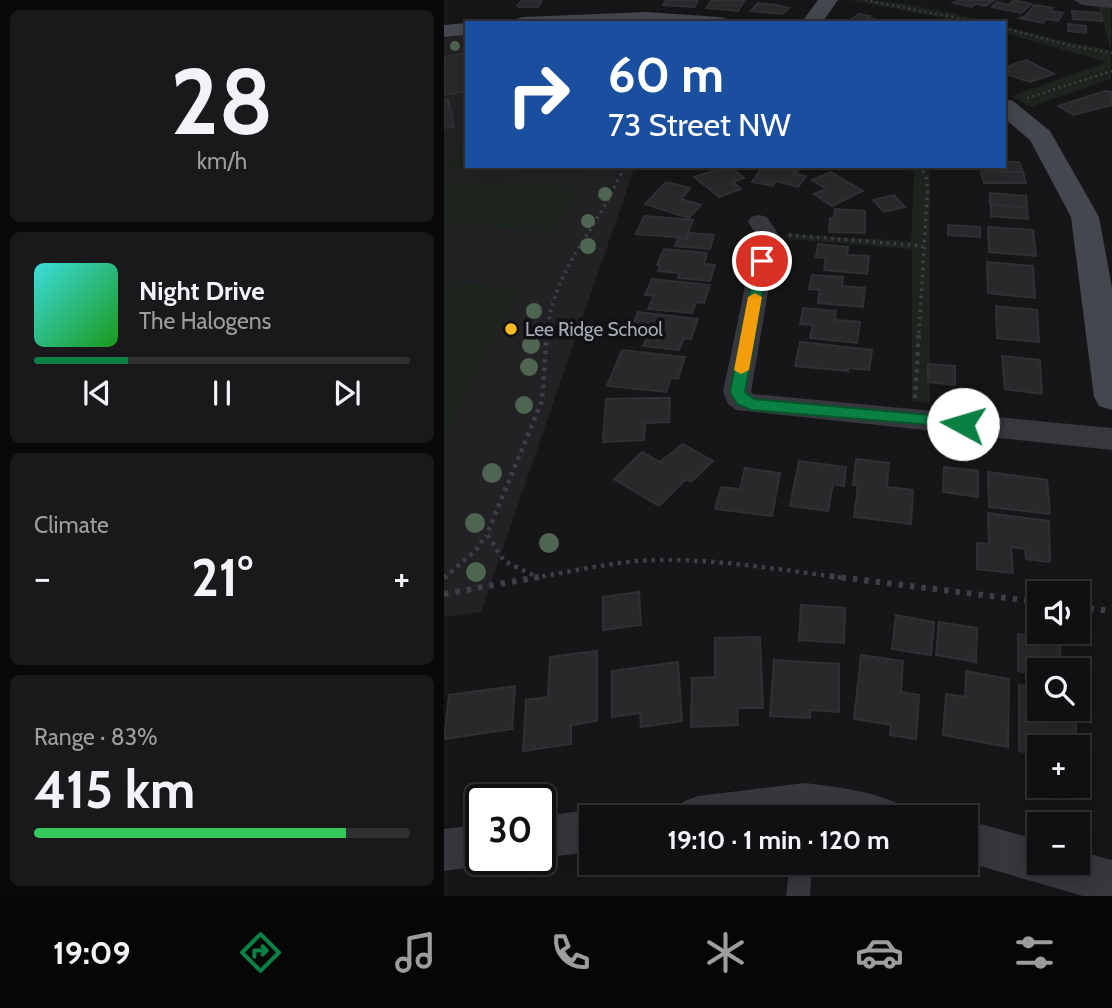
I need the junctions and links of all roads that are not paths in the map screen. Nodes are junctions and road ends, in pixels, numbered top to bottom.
1 (828, 0) edge
2 (1082, 0) edge
3 (1111, 3) edge
4 (548, 21) edge
5 (703, 21) edge
6 (812, 21) edge
7 (465, 29) edge
8 (444, 32) edge
9 (1006, 108) edge
10 (1098, 218) edge
11 (759, 222) dead end
12 (1111, 397) edge
13 (1111, 439) edge
14 (579, 832) edge
15 (556, 835) edge
16 (978, 844) edge
17 (465, 847) edge
18 (444, 850) edge
19 (1027, 858) edge
20 (799, 875) edge
21 (1086, 875) edge
22 (1111, 882) edge
23 (798, 896) edge

1 - 6 street
2 - 3 street
4 - 5 street
7 - 8 street
9 - 10 street
10 - 12 street
11 - 13 street
14 - 15 street
16 - 19 street
17 - 18 street
20 - 23 lane
21 - 22 street

